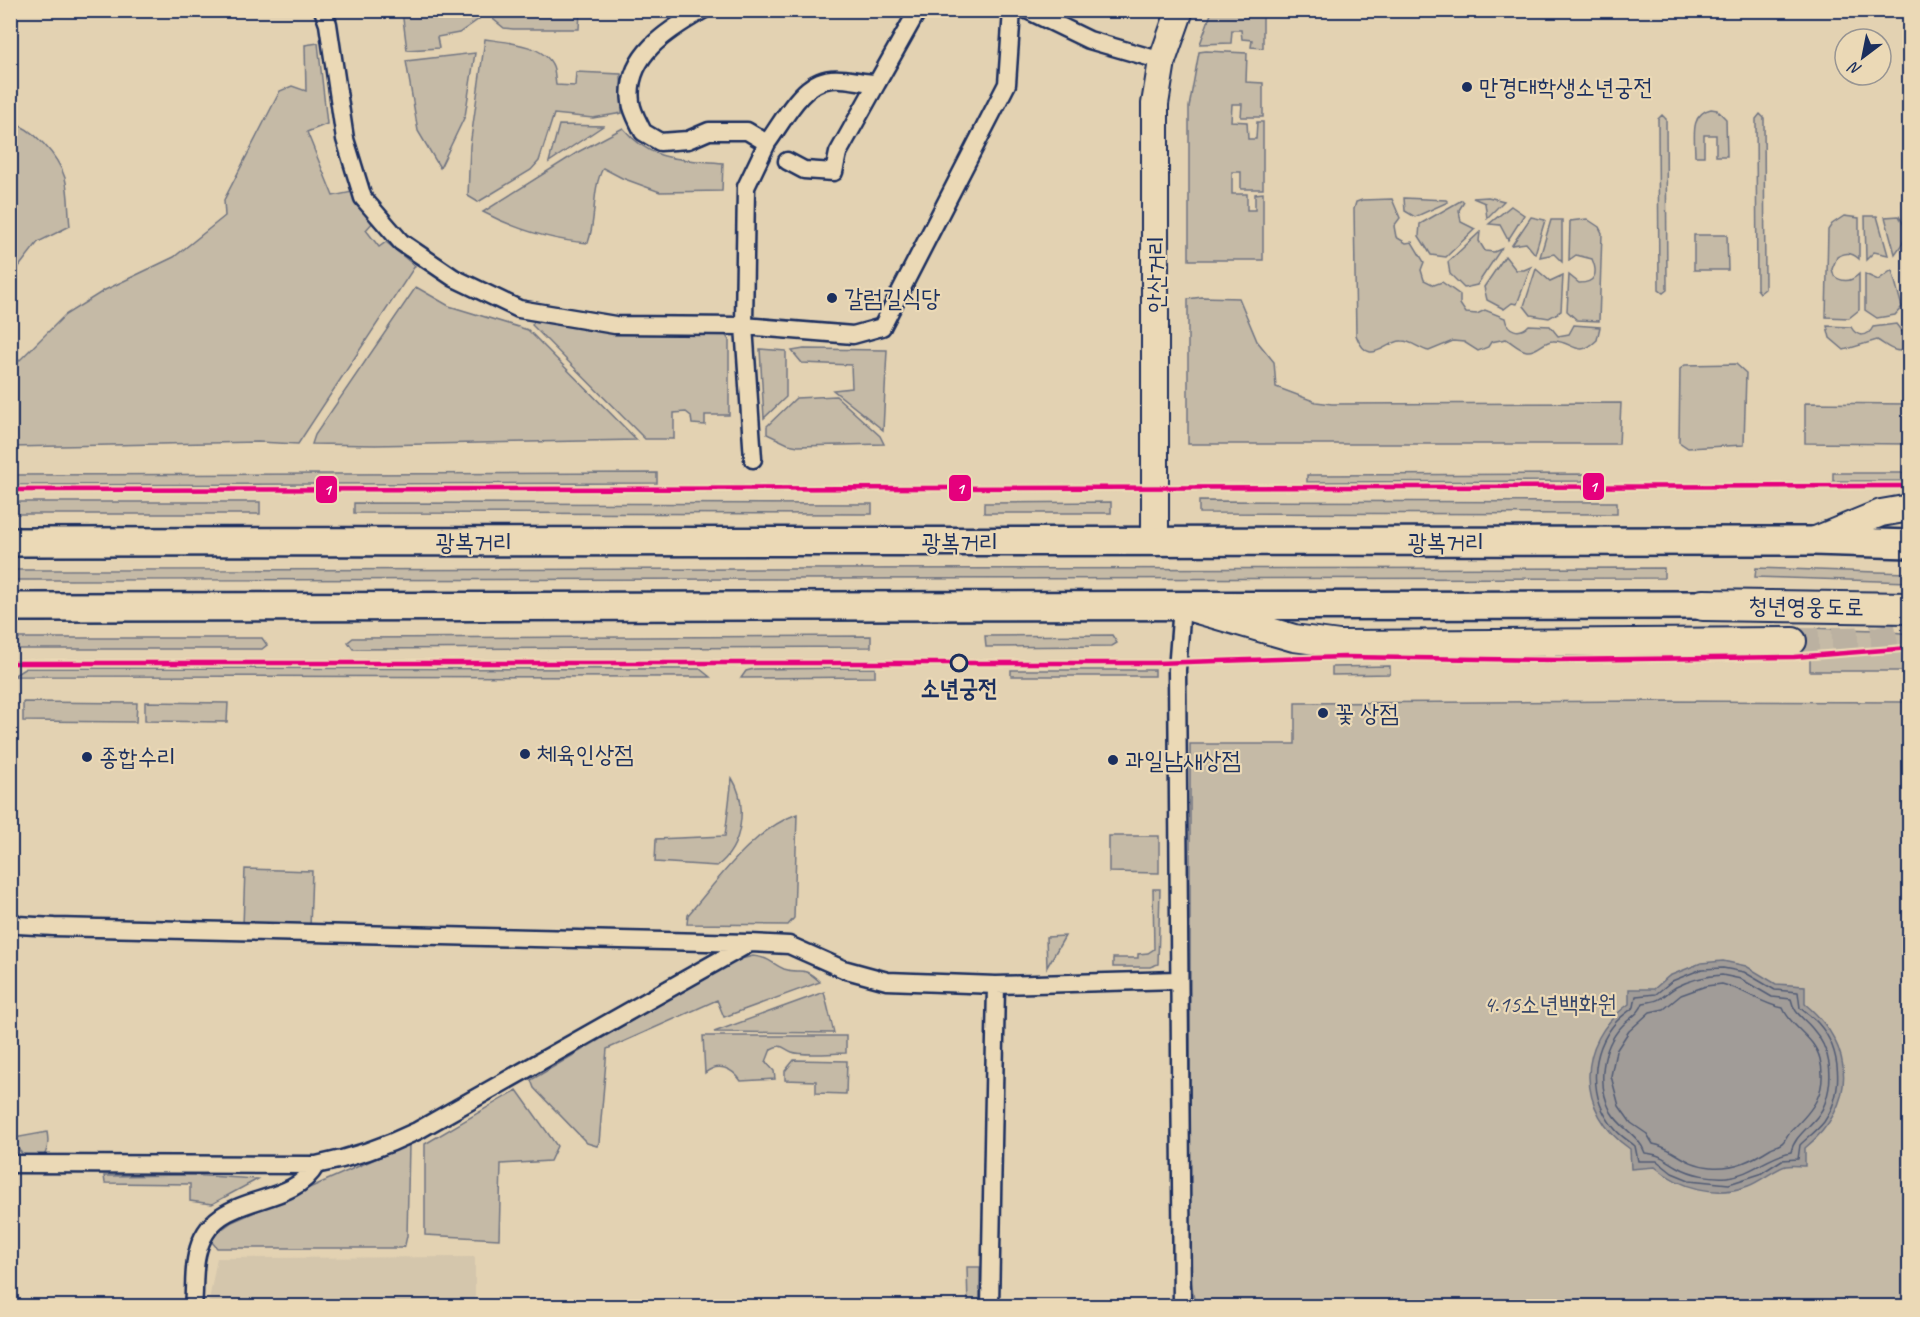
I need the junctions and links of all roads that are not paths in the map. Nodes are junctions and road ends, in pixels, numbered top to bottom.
1 (323, 10) edge
2 (703, 10) edge
3 (918, 10) edge
4 (1012, 10) edge
5 (1027, 10) edge
6 (1180, 10) edge
7 (1162, 61) junction
8 (877, 83) junction
9 (767, 143) junction
10 (787, 161) dead end
11 (744, 326) junction
12 (753, 459) dead end
13 (1910, 508) edge
14 (1812, 541) junction
15 (10, 542) edge
16 (1155, 542) junction
17 (1910, 544) edge
18 (1703, 605) joint
19 (1182, 606) junction
20 (10, 607) edge
21 (1910, 608) edge
22 (1793, 641) tunnel mouth
23 (10, 920) edge
24 (750, 943) junction
25 (1178, 980) junction
26 (996, 985) junction
27 (10, 1164) edge
28 (316, 1165) junction
29 (193, 1306) edge
30 (990, 1306) edge
31 (1182, 1306) edge

1 - 11 street
2 - 9 street
3 - 8 street
4 - 11 street
5 - 7 street
6 - 7 main road, 안산거리
7 - 16 main road, 안산거리
8 - 9 street
8 - 10 street
9 - 11 street
11 - 12 street
13 - 14 main road
14 - 16 highway, 광복거리
14 - 17 highway, 광복거리
15 - 16 highway, 광복거리
18 - 19 highway
18 - 21 highway, 청년영웅도로
19 - 20 highway
19 - 22 main road
19 - 25 street
23 - 24 street
24 - 26 street
24 - 28 street
25 - 26 street
25 - 31 street
26 - 30 street
27 - 28 street
28 - 29 street

